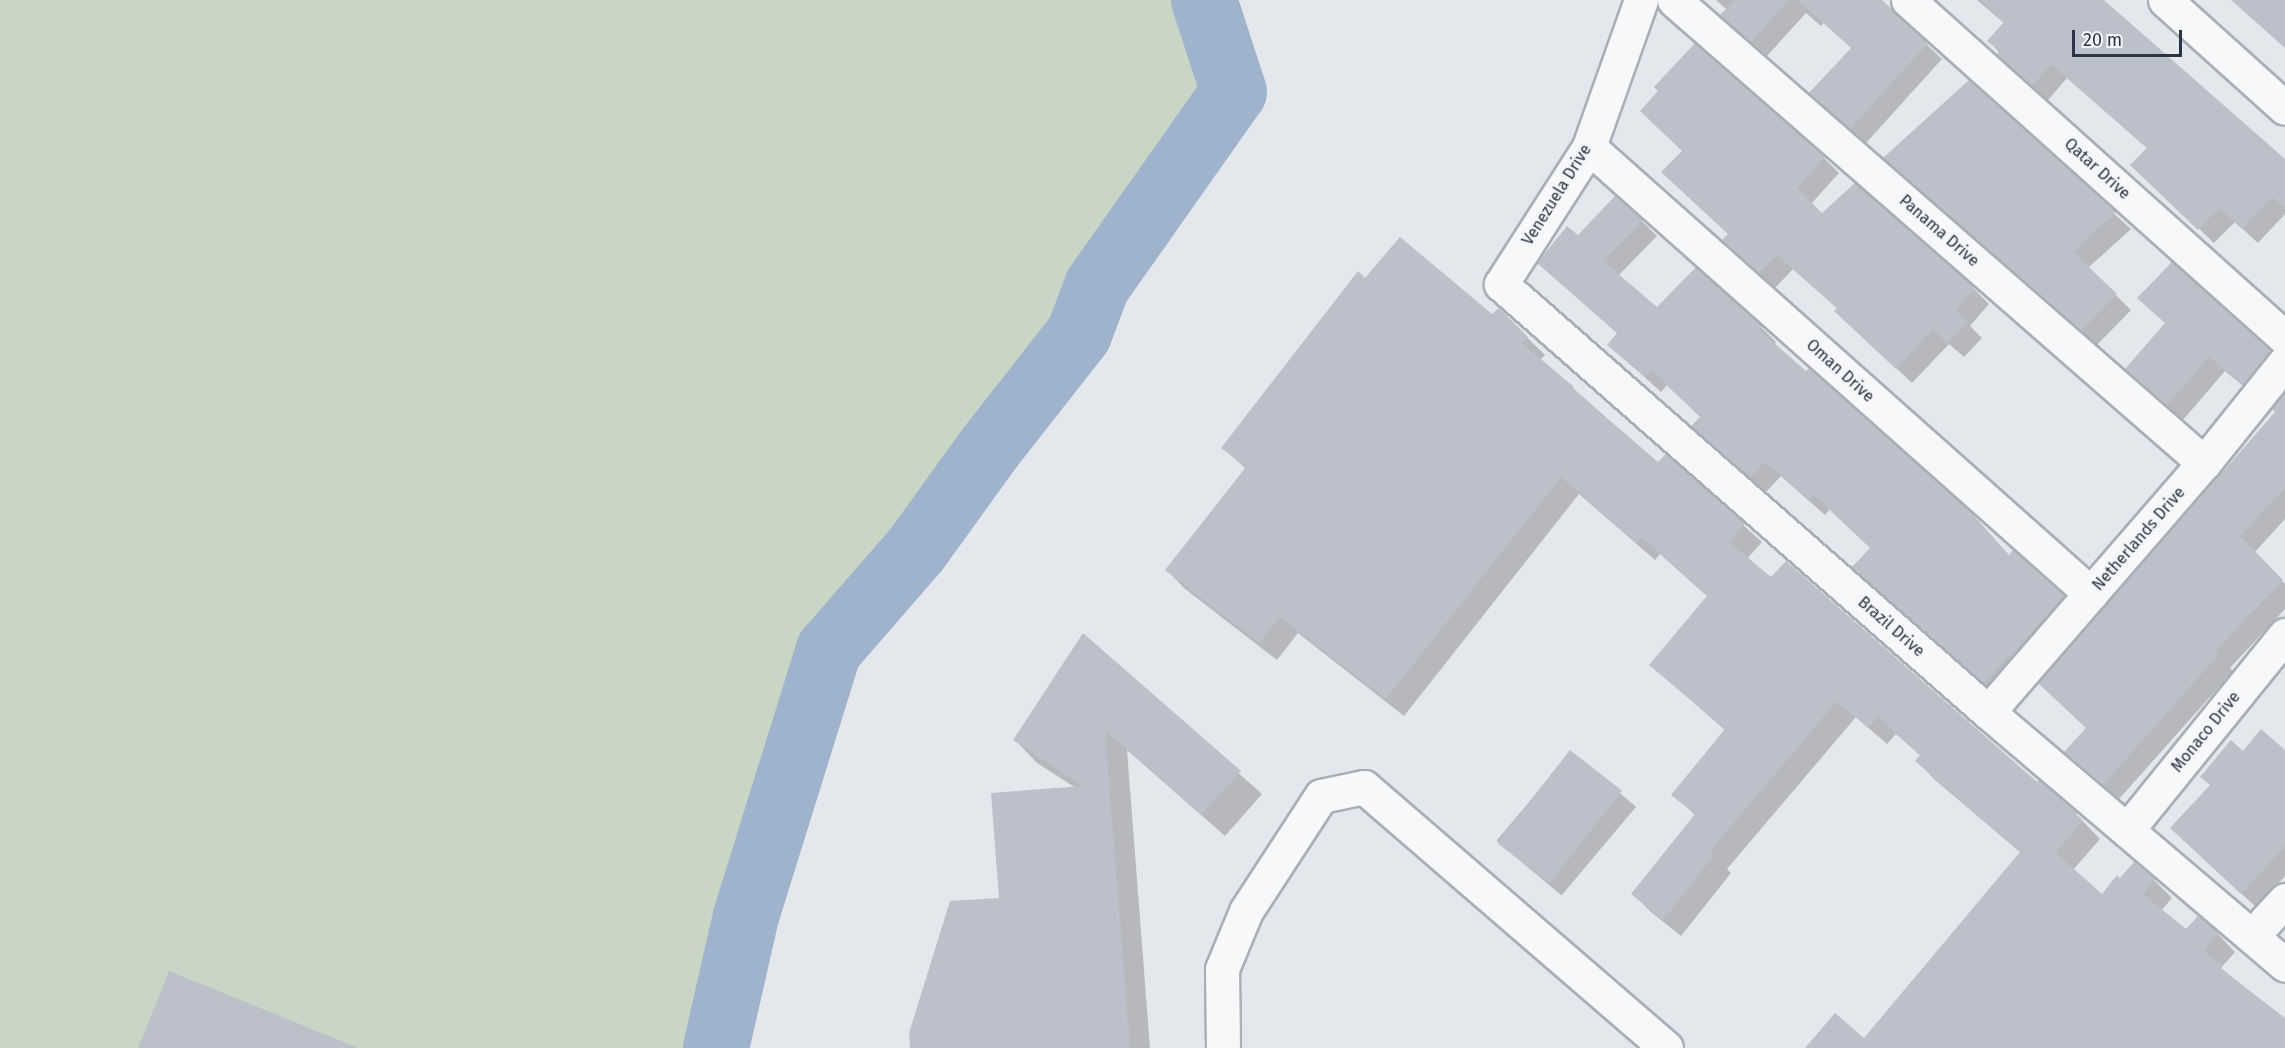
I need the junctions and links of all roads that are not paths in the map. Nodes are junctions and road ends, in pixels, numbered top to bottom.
1 (1641, 0) edge
2 (1674, 0) edge
3 (1908, 0) edge
4 (2165, 0) edge
5 (2285, 108) edge
6 (1588, 147) junction
7 (1502, 284) joint
8 (2285, 338) edge
9 (2285, 362) edge
10 (2204, 463) junction
11 (2091, 594) junction
12 (2285, 635) edge
13 (1988, 712) junction
14 (2127, 830) junction
15 (2285, 900) edge
16 (2252, 936) junction
17 (2285, 965) edge
18 (1223, 1048) edge
19 (1666, 1048) edge

1 - 6 street, Venezuela Drive
2 - 10 street, Panama Drive
3 - 8 street, Qatar Drive
4 - 5 street
6 - 7 street, Venezuela Drive
6 - 11 street, Oman Drive
7 - 13 street, Brazil Drive
9 - 10 street, Netherlands Drive
10 - 11 street, Netherlands Drive
11 - 13 street, Netherlands Drive
12 - 14 street, Monaco Drive
13 - 14 street, Brazil Drive
14 - 16 street, Brazil Drive
15 - 16 street
16 - 17 street, Brazil Drive
18 - 19 street

